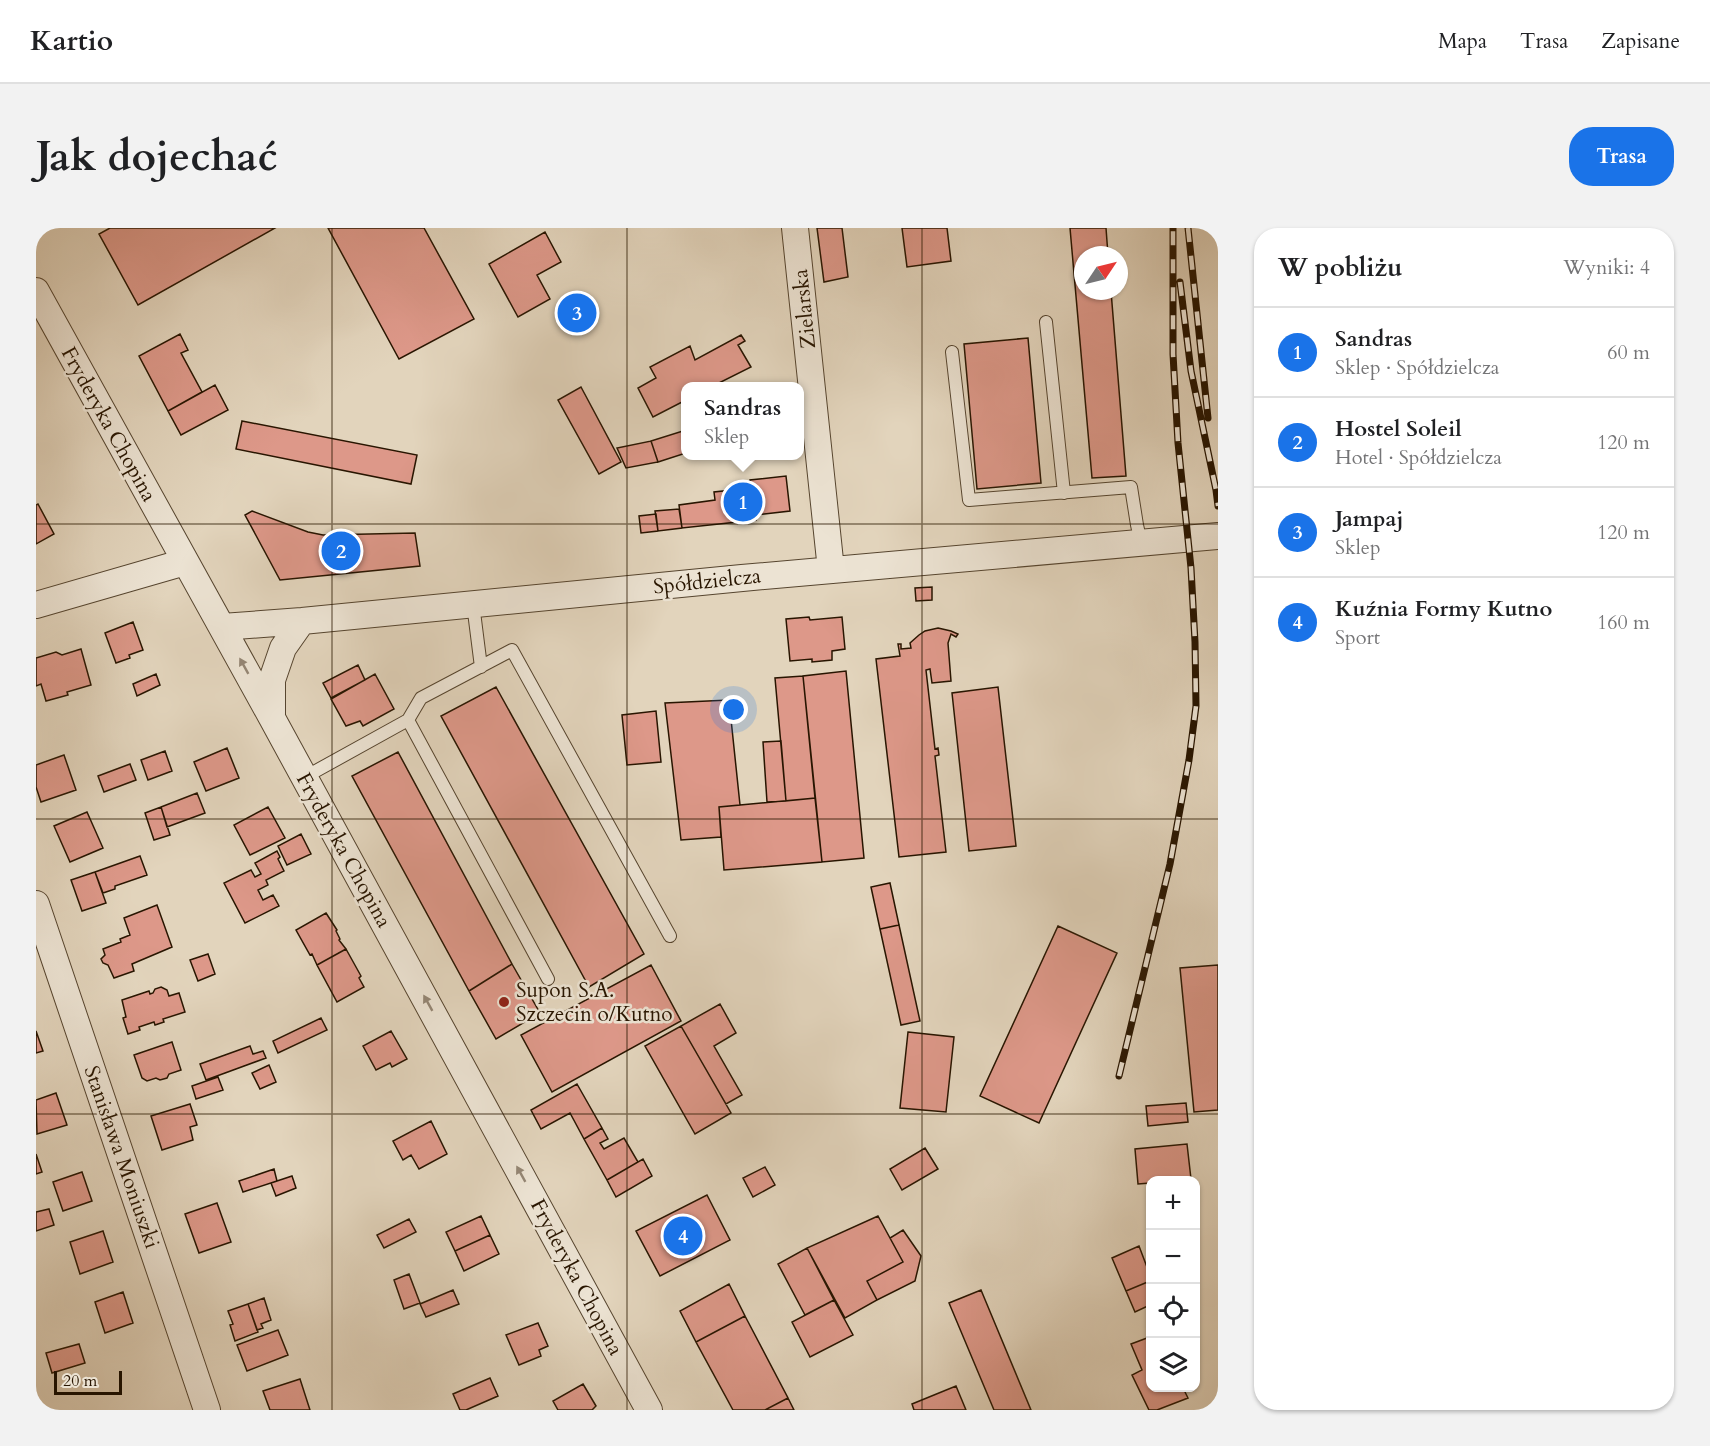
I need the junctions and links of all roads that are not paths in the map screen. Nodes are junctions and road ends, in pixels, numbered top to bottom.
1 (795, 228) edge
2 (36, 291) edge
3 (1046, 322) dead end
4 (952, 352) dead end
5 (1064, 492) junction
6 (1218, 536) edge
7 (1141, 543) junction
8 (185, 562) junction
9 (831, 570) junction
10 (473, 604) junction
11 (36, 605) edge
12 (302, 621) junction
13 (222, 627) junction
14 (481, 667) junction
15 (272, 718) junction
16 (408, 720) junction
17 (305, 777) junction
18 (36, 904) edge
19 (670, 936) dead end
20 (548, 978) dead end
21 (207, 1410) edge
22 (649, 1410) edge

1 - 9 street, Zielarska
2 - 8 street, Fryderyka Chopina
3 - 5 lane
4 - 5 lane
5 - 7 lane
6 - 7 street, Spółdzielcza
7 - 9 street, Spółdzielcza
8 - 11 street
8 - 13 street, Fryderyka Chopina
9 - 10 street, Spółdzielcza
10 - 12 street, Spółdzielcza
10 - 14 lane
12 - 13 street, Spółdzielcza
12 - 15 street
15 -> 13 street, Fryderyka Chopina
14 - 16 lane
14 - 19 lane
15 - 17 street, Fryderyka Chopina
16 - 17 lane
16 - 20 lane
22 -> 17 street, Fryderyka Chopina
18 - 21 street, Stanisława Moniuszki

